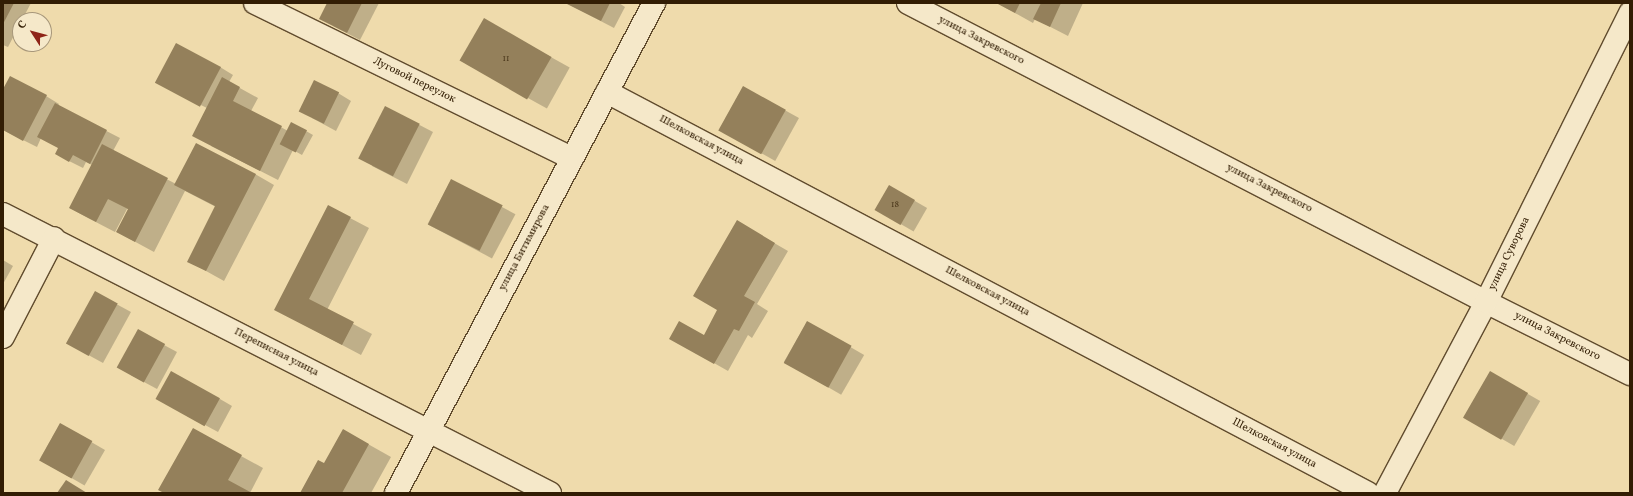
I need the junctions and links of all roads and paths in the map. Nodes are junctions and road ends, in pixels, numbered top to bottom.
1 (255, 3) edge
2 (654, 3) edge
3 (908, 3) edge
4 (1630, 13) edge
5 (607, 92) junction
6 (572, 158) junction
7 (3, 214) edge
8 (54, 238) junction
9 (1486, 302) junction
10 (3, 337) edge
11 (1630, 374) edge
12 (428, 431) junction
13 (396, 493) edge
14 (550, 493) edge
15 (1368, 493) edge
16 (1385, 493) edge

1 - 6 street, Луговой переулок
2 - 5 street, улица Битимирова
3 - 9 street, улица Закревского
4 - 9 street, улица Суворова
5 - 6 street, улица Битимирова
5 - 15 street, Шелковская улица
6 - 12 street, улица Битимирова
7 - 8 street, Переписная улица
8 - 10 street
8 - 12 street, Переписная улица
9 - 11 street, улица Закревского
9 - 16 street, улица Суворова
12 - 13 street, улица Битимирова
12 - 14 street, Переписная улица

